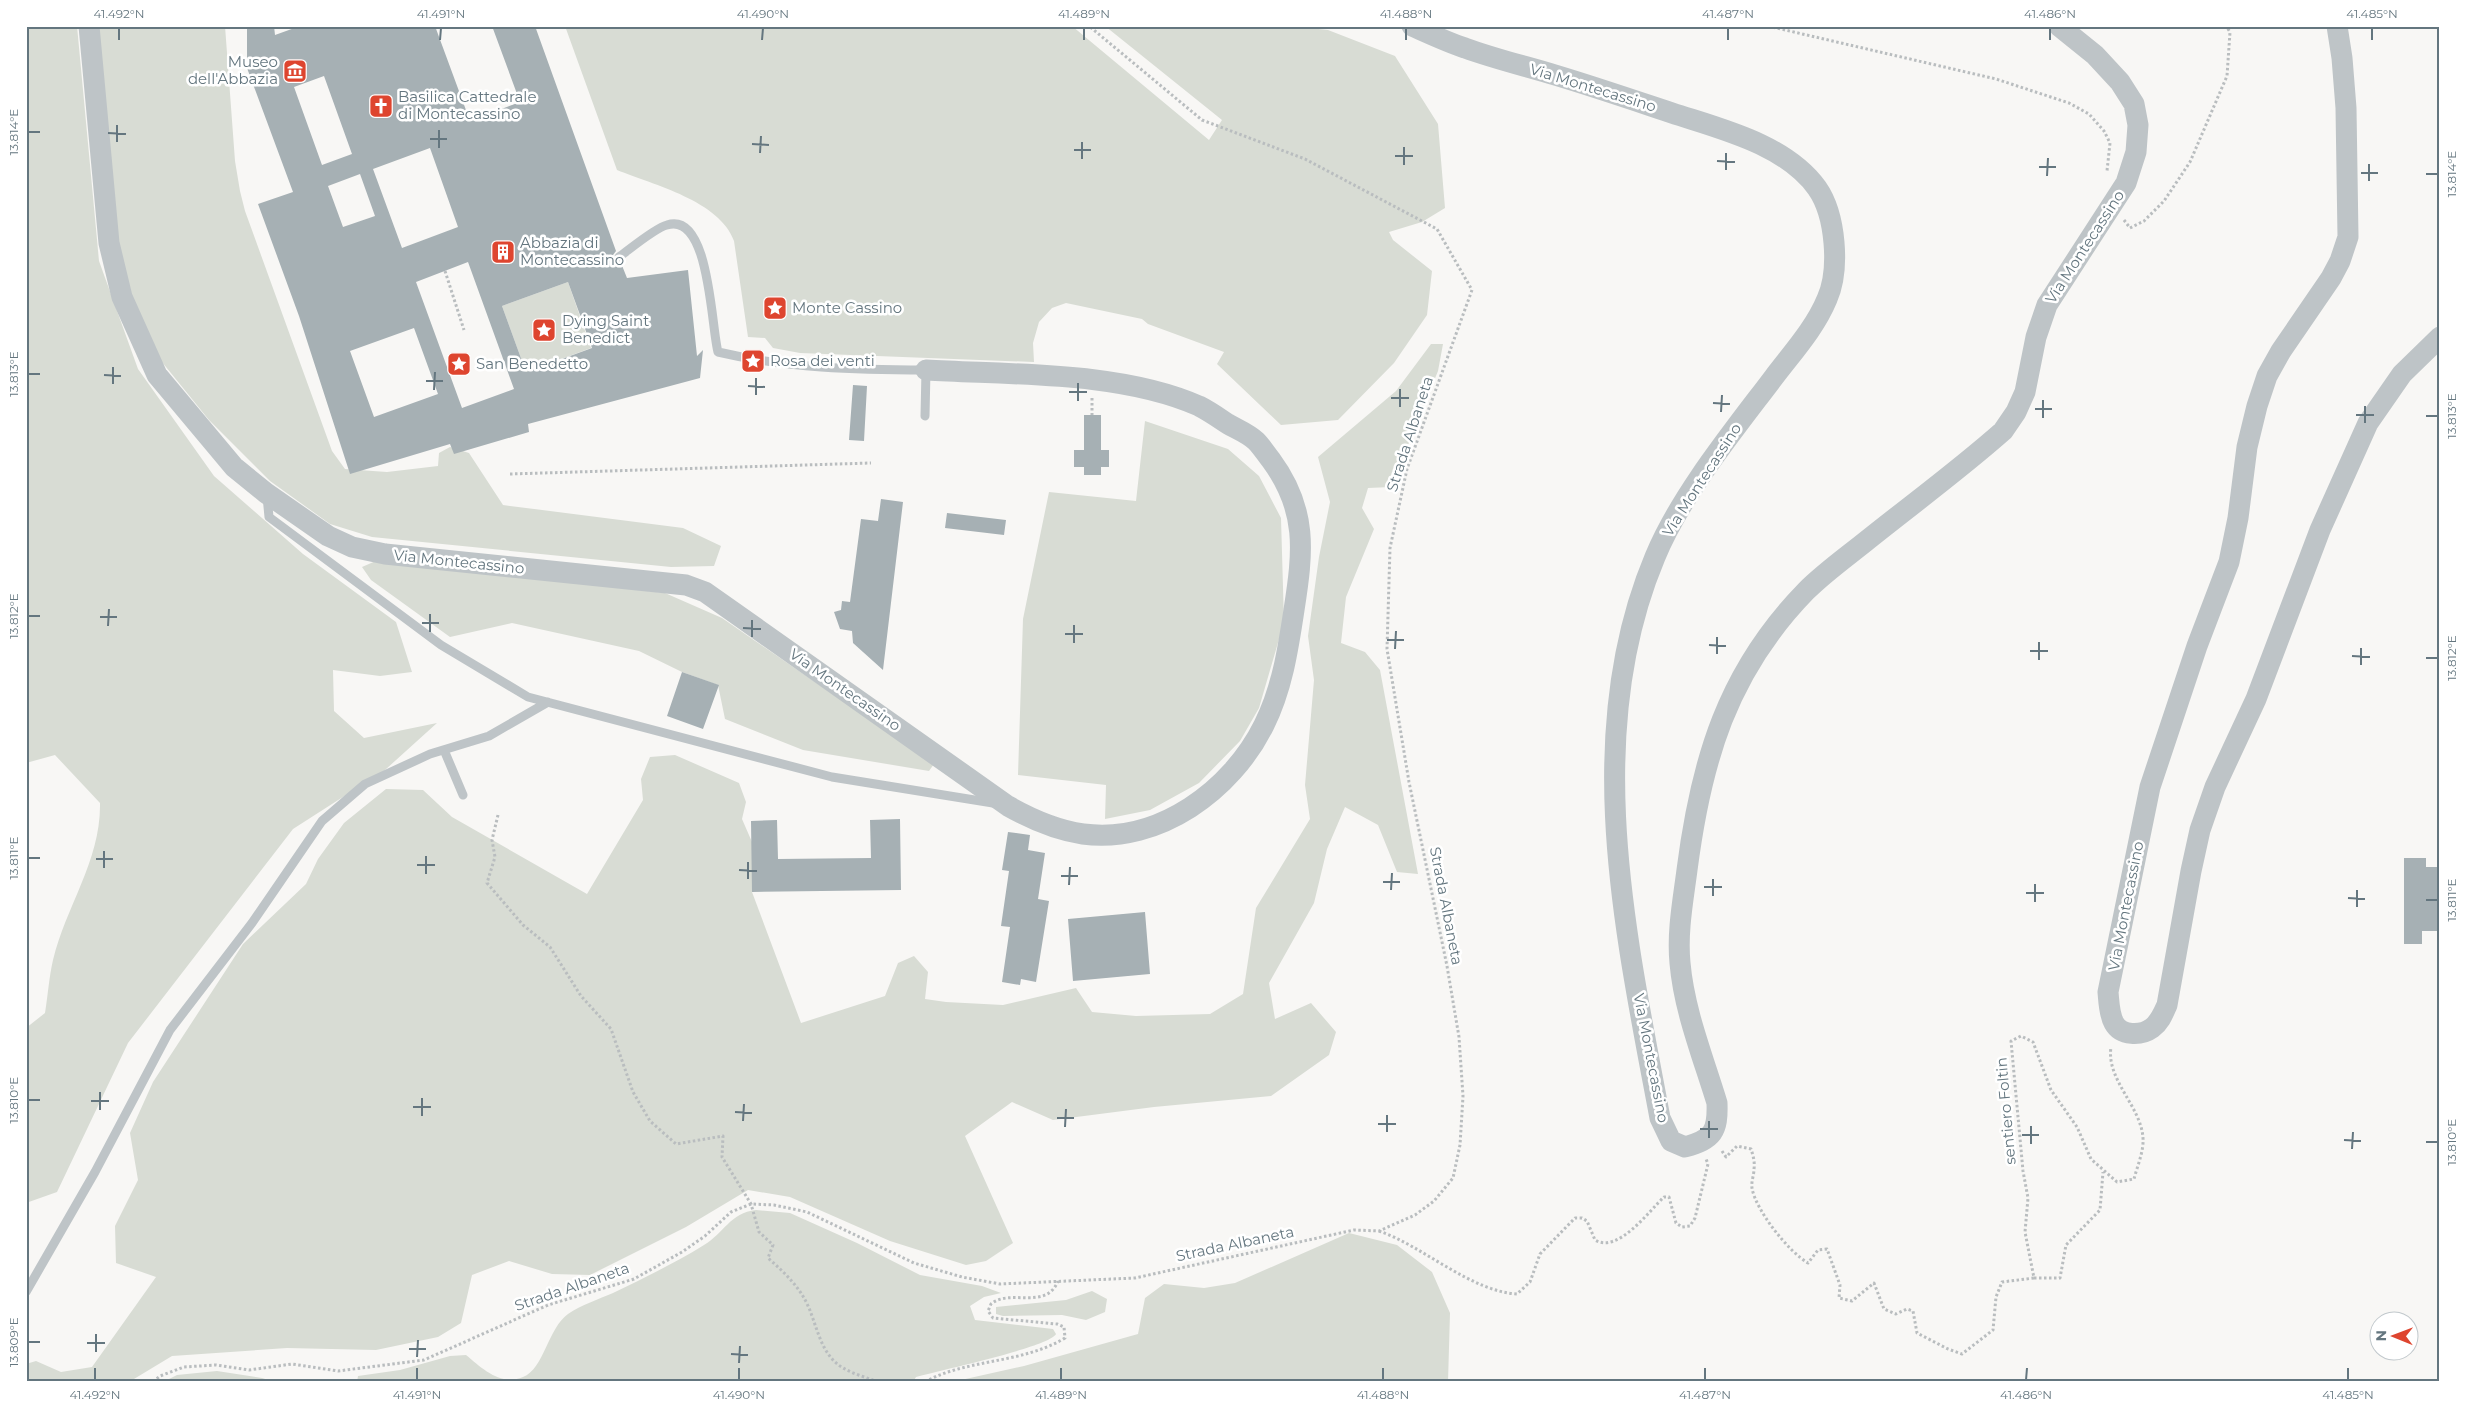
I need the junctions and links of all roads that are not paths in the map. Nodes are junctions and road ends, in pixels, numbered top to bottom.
1 (89, 26) edge
2 (1412, 26) edge
3 (2059, 26) edge
4 (2337, 26) edge
5 (618, 257) dead end
6 (2440, 337) edge
7 (926, 370) junction
8 (925, 416) dead end
9 (266, 493) junction
10 (548, 702) junction
11 (444, 750) junction
12 (463, 795) dead end
13 (1008, 806) junction
14 (26, 1292) edge

1 - 9 street, Via Montecassino
2 - 3 street, Via Montecassino
4 - 6 street, Via Montecassino
5 - 7 lane
7 - 8 lane
7 - 13 street, Via Montecassino
9 - 10 lane
9 - 13 street, Via Montecassino
10 - 11 lane
10 - 13 lane
11 - 12 lane
11 - 14 lane

